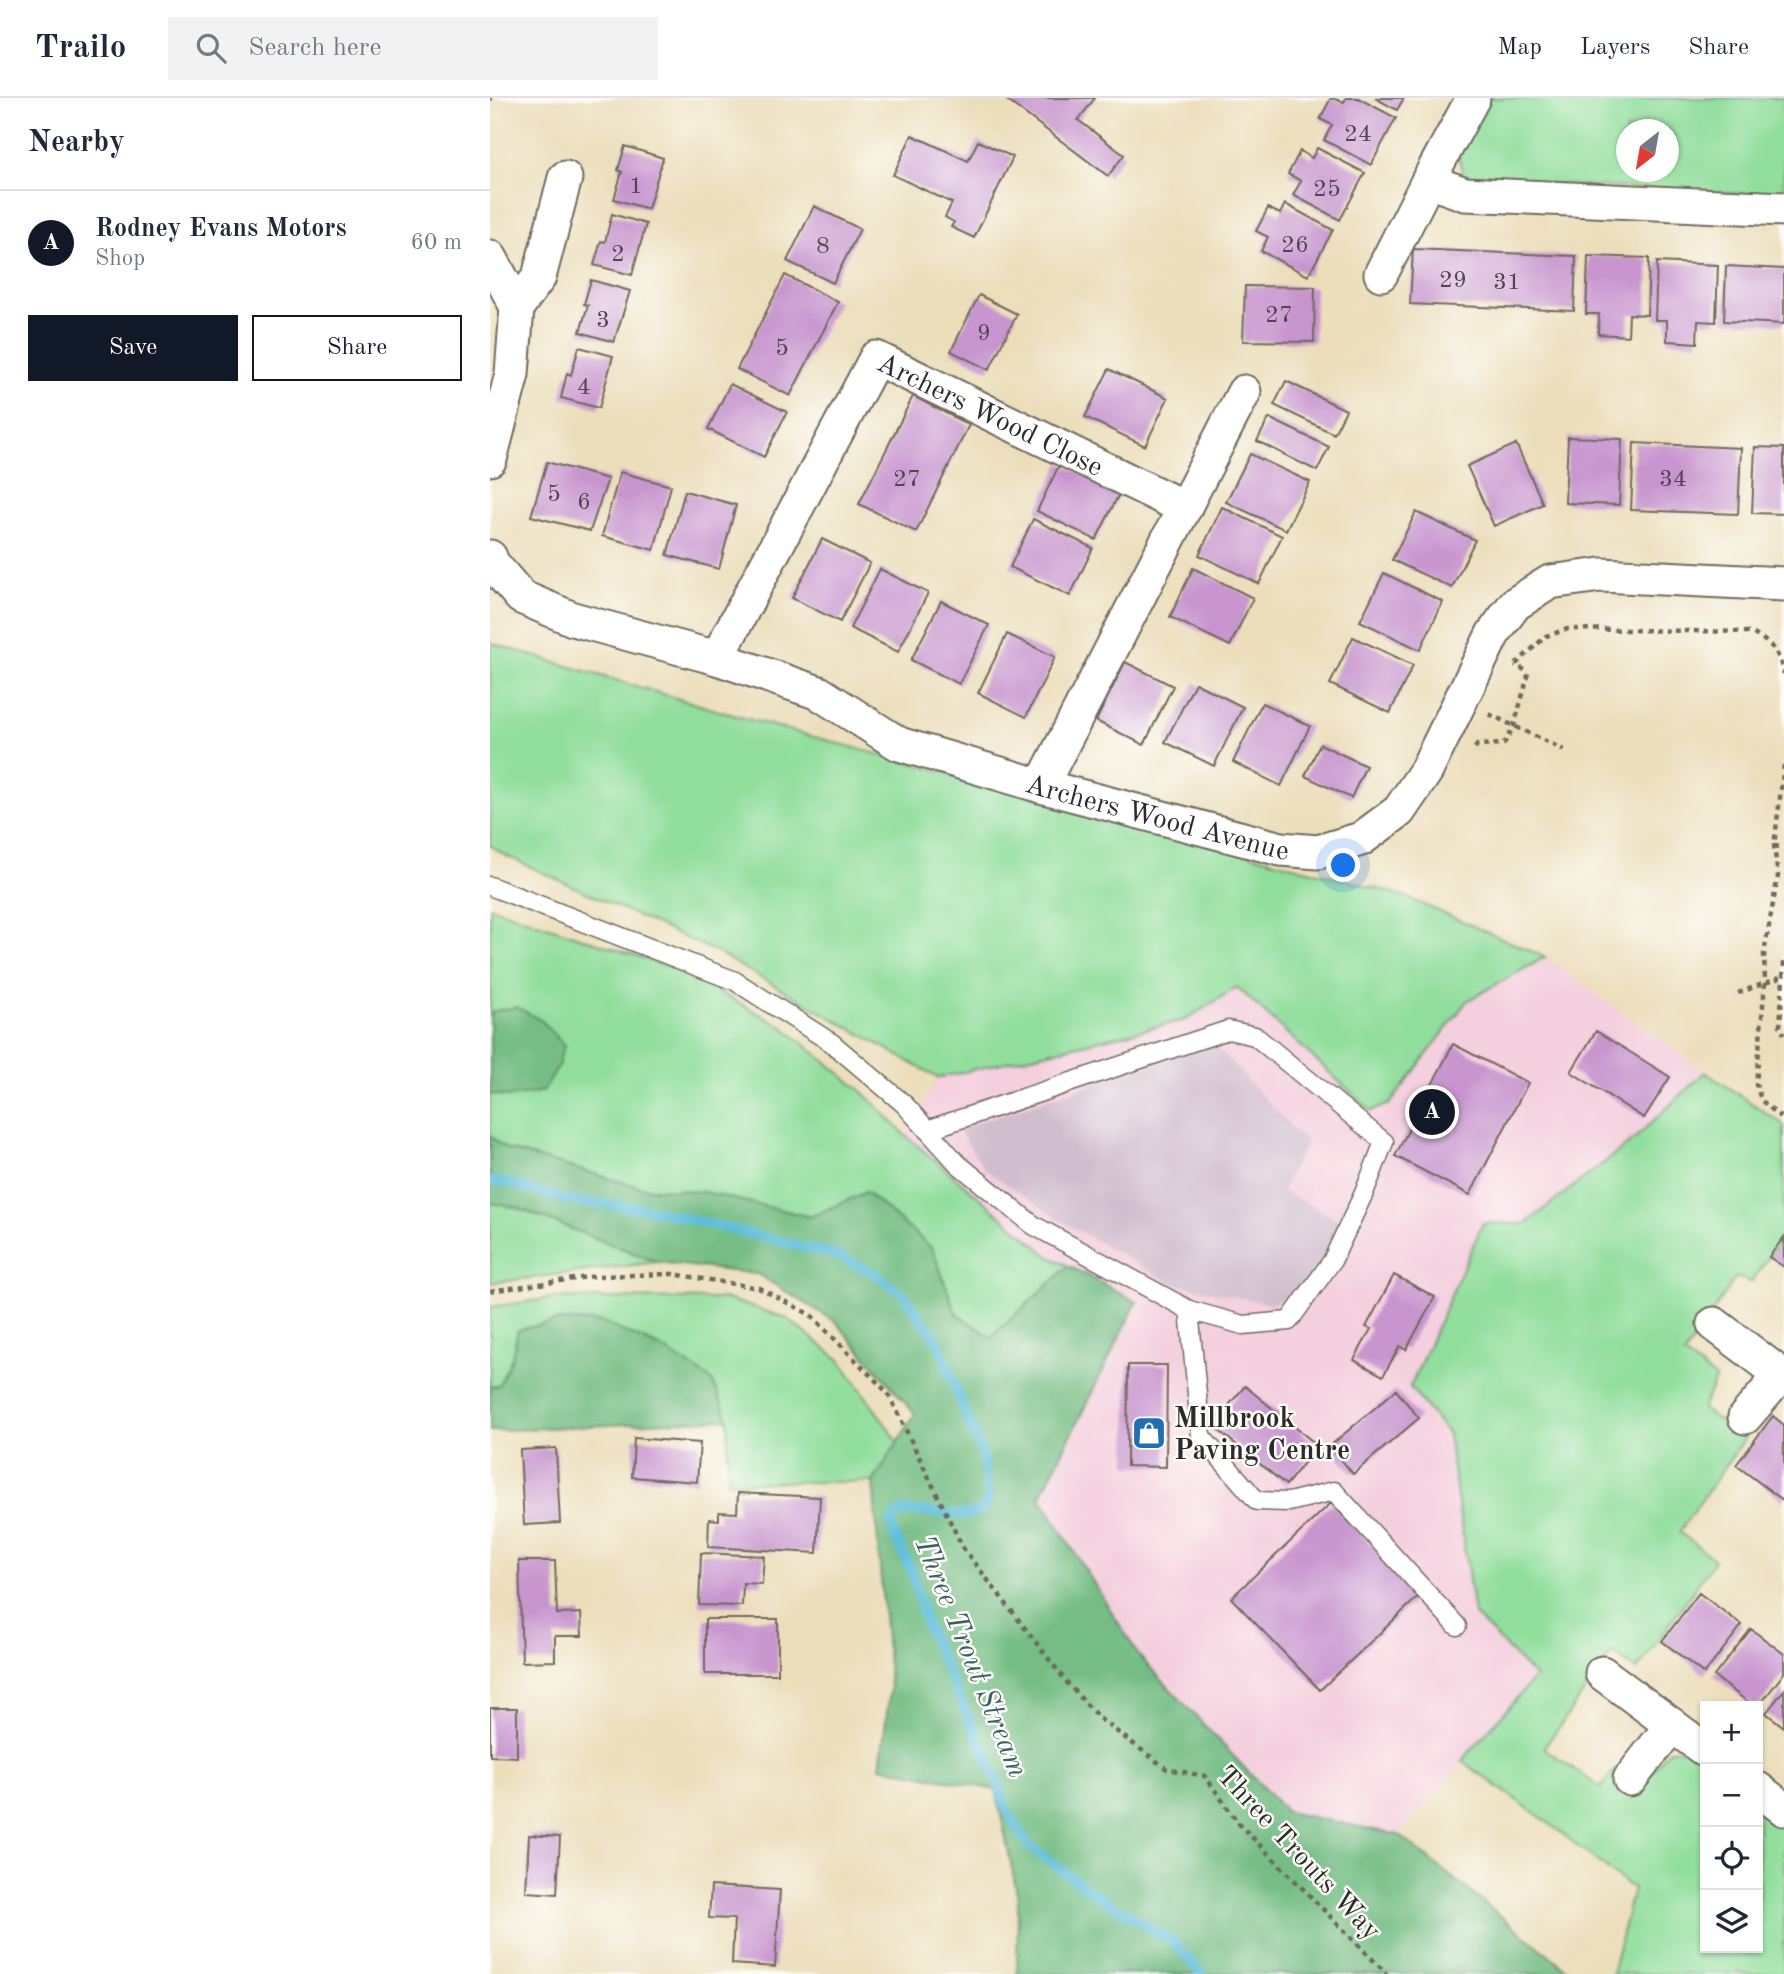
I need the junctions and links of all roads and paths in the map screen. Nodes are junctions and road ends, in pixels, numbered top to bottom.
1 (1473, 98) edge
2 (565, 178) dead end
3 (1428, 181) junction
4 (1784, 209) edge
5 (490, 257) edge
6 (1381, 274) dead end
7 (517, 307) junction
8 (1244, 392) dead end
9 (490, 459) edge
10 (1185, 508) junction
11 (490, 557) edge
12 (1784, 584) edge
13 (717, 658) junction
14 (1515, 665) junction
15 (1784, 674) edge
16 (1509, 678) dead end
17 (1460, 700) junction
18 (1497, 703) dead end
19 (1491, 715) junction
20 (1514, 726) junction
21 (1564, 750) dead end
22 (1470, 755) dead end
23 (1784, 765) edge
24 (1041, 786) junction
25 (1773, 846) junction
26 (1784, 847) edge
27 (490, 886) edge
28 (1784, 962) edge
29 (1782, 977) junction
30 (1765, 984) junction
31 (1738, 993) dead end
32 (1784, 1034) edge
33 (1784, 1120) edge
34 (928, 1130) junction
35 (490, 1291) edge
36 (1189, 1310) junction
37 (1714, 1324) dead end
38 (1783, 1376) edge
39 (1745, 1417) dead end
40 (1457, 1626) dead end
41 (1602, 1673) dead end
42 (1672, 1726) junction
43 (1700, 1746) edge
44 (1630, 1779) dead end
45 (1763, 1793) edge
46 (1784, 1809) edge
47 (1387, 1974) edge

1 - 3 street
2 - 7 street
3 - 4 street
3 - 6 street
5 - 7 street
7 - 9 street
8 - 10 street
10 - 13 street, Archers Wood Close
10 - 24 street
11 - 13 street, Archers Wood Avenue
12 - 17 street, Archers Wood Avenue
13 - 24 street, Archers Wood Avenue
14 - 15 path
14 - 16 path
14 - 20 path
17 - 19 path
17 - 24 street, Archers Wood Avenue
18 - 19 path
19 - 20 path
20 - 21 path
20 - 22 path
23 - 25 path
25 - 26 path
25 - 30 path
27 - 34 lane
28 - 29 path
29 - 30 path
29 - 32 path
30 - 31 path
30 - 33 path
34 - 36 lane
34 - 36 lane
35 - 47 path, Three Trouts Way
36 - 40 lane
37 - 38 street
38 - 39 street
41 - 42 street
42 - 43 street
42 - 44 street
45 - 46 street

